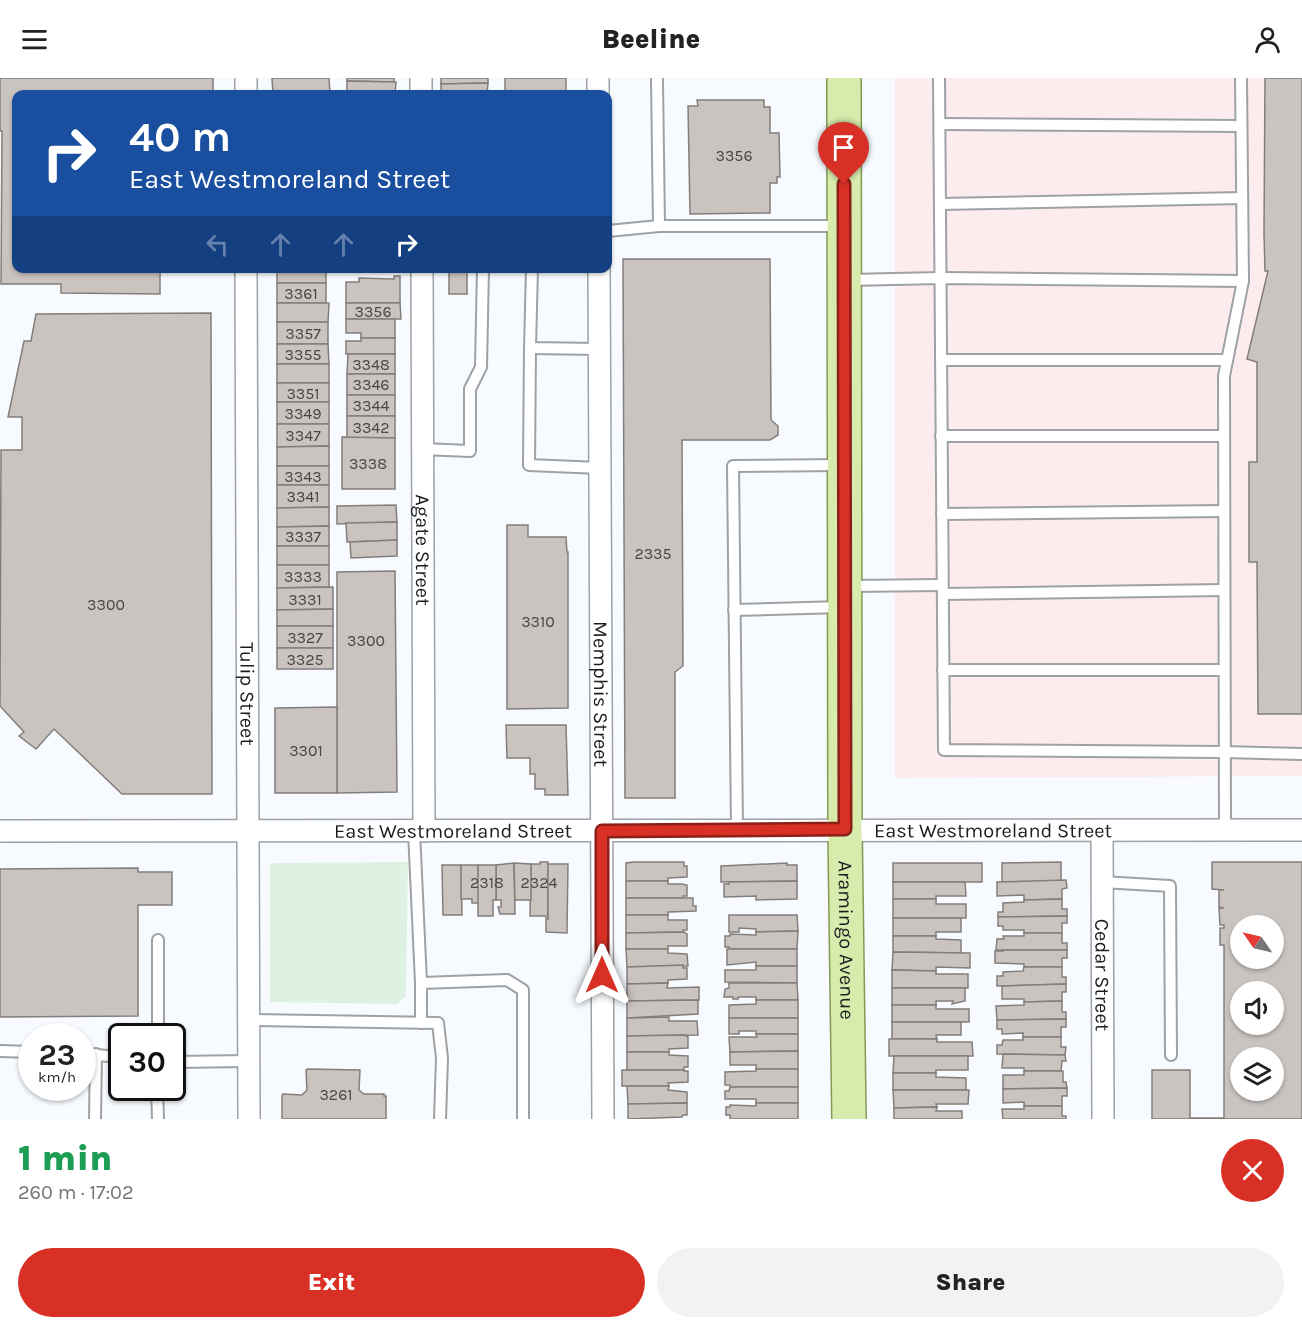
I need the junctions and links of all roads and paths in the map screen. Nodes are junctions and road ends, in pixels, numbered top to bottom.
1 (844, 78) edge
2 (939, 78) edge
3 (1241, 78) edge
4 (657, 80) dead end
5 (940, 124) junction
6 (1241, 126) junction
7 (1242, 198) junction
8 (940, 204) junction
9 (659, 226) junction
10 (844, 226) junction
11 (612, 231) edge
12 (246, 273) edge
13 (422, 273) edge
14 (483, 273) edge
15 (532, 273) edge
16 (599, 273) edge
17 (941, 278) junction
18 (845, 280) junction
19 (1243, 281) junction
20 (530, 348) junction
21 (599, 349) junction
22 (941, 360) junction
23 (1227, 360) junction
24 (942, 436) junction
25 (1224, 436) junction
26 (423, 449) junction
27 (845, 465) junction
28 (600, 468) junction
29 (1224, 512) junction
30 (942, 514) junction
31 (943, 589) junction
32 (1224, 590) junction
33 (845, 596) junction
34 (734, 610) junction
35 (943, 670) junction
36 (1224, 670) junction
37 (1224, 752) junction
38 (1302, 754) edge
39 (845, 829) junction
40 (737, 830) junction
41 (1225, 830) junction
42 (1302, 830) edge
43 (0, 831) edge
44 (248, 831) junction
45 (419, 831) junction
46 (602, 831) junction
47 (1102, 831) junction
48 (1102, 882) junction
49 (158, 940) dead end
50 (421, 982) junction
51 (249, 1020) junction
52 (158, 1023) edge
53 (421, 1023) junction
54 (0, 1051) edge
55 (18, 1052) edge
56 (96, 1054) edge
57 (1171, 1055) dead end
58 (108, 1056) edge
59 (186, 1062) edge
60 (249, 1062) junction
61 (95, 1101) edge
62 (158, 1101) edge
63 (95, 1119) edge
64 (158, 1119) edge
65 (249, 1119) edge
66 (440, 1119) edge
67 (523, 1119) edge
68 (603, 1119) edge
69 (849, 1119) edge
70 (1103, 1119) edge

1 - 10 main road, Aramingo Avenue
2 - 5 lane
3 - 6 lane
4 - 9 lane
5 - 6 lane
5 - 8 lane
6 - 7 lane
7 - 8 lane
7 - 19 lane
8 - 17 lane
9 - 10 lane
9 - 11 lane
10 - 18 main road, Aramingo Avenue
12 - 44 street, Tulip Street
13 - 26 street, Agate Street
14 - 26 lane
15 - 20 lane
16 - 21 street, Memphis Street
17 - 18 lane
17 - 19 lane
17 - 22 lane
18 - 27 main road, Aramingo Avenue
19 - 23 lane
20 - 21 lane
20 - 28 lane
21 - 28 street, Memphis Street
22 - 23 lane
22 - 24 lane
23 - 25 lane
24 - 25 lane
24 - 30 lane
25 - 29 lane
26 - 45 street, Agate Street
27 - 33 main road, Aramingo Avenue
27 - 34 lane
28 - 46 street, Memphis Street
29 - 30 lane
29 - 32 lane
30 - 31 lane
31 - 32 lane
31 - 33 lane
31 - 35 lane
32 - 36 lane
33 - 34 lane
33 - 39 main road, Aramingo Avenue
34 - 40 lane
35 - 36 lane
35 - 37 lane
36 - 37 lane
37 - 38 lane
37 - 41 lane
39 - 40 street, East Westmoreland Street
39 - 47 street, East Westmoreland Street
39 - 69 main road, Aramingo Avenue
40 - 46 street, East Westmoreland Street
41 - 42 street, East Westmoreland Street
41 - 47 street, East Westmoreland Street
43 - 44 street, East Westmoreland Street
44 - 45 street, East Westmoreland Street
44 - 51 street, Tulip Street
45 - 46 street, East Westmoreland Street
45 - 50 lane
46 - 68 street, Memphis Street
47 - 48 street, Cedar Street
48 - 57 lane
48 - 70 street, Cedar Street
49 - 52 lane
50 - 53 lane
50 - 67 lane
51 - 53 lane
51 - 60 street, Tulip Street
53 - 66 lane
54 - 55 lane
56 - 58 lane
59 - 60 lane
60 - 65 street, Tulip Street
61 - 63 lane
62 - 64 lane

